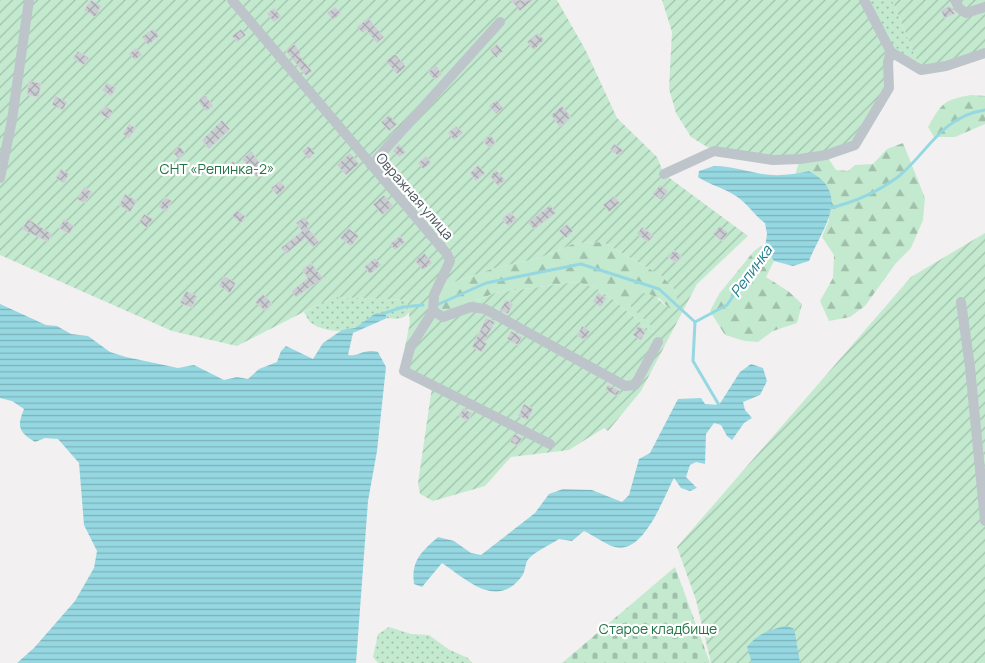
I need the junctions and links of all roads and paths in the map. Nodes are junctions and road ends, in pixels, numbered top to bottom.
1 (30, 0) edge
2 (232, 0) edge
3 (864, 0) edge
4 (955, 0) edge
5 (985, 7) edge
6 (500, 22) dead end
7 (891, 52) junction
8 (985, 53) edge
9 (370, 165) junction
10 (664, 174) dead end
11 (0, 178) edge
12 (961, 302) dead end
13 (433, 311) junction
14 (658, 342) dead end
15 (550, 444) dead end
16 (985, 521) edge

1 - 11 street
2 - 9 street, Овражная улица
3 - 7 street
4 - 5 street
6 - 9 street
7 - 8 street
7 - 10 street
9 - 13 street, Овражная улица
12 - 16 street
13 - 14 street
13 - 15 street, Овражная улица

